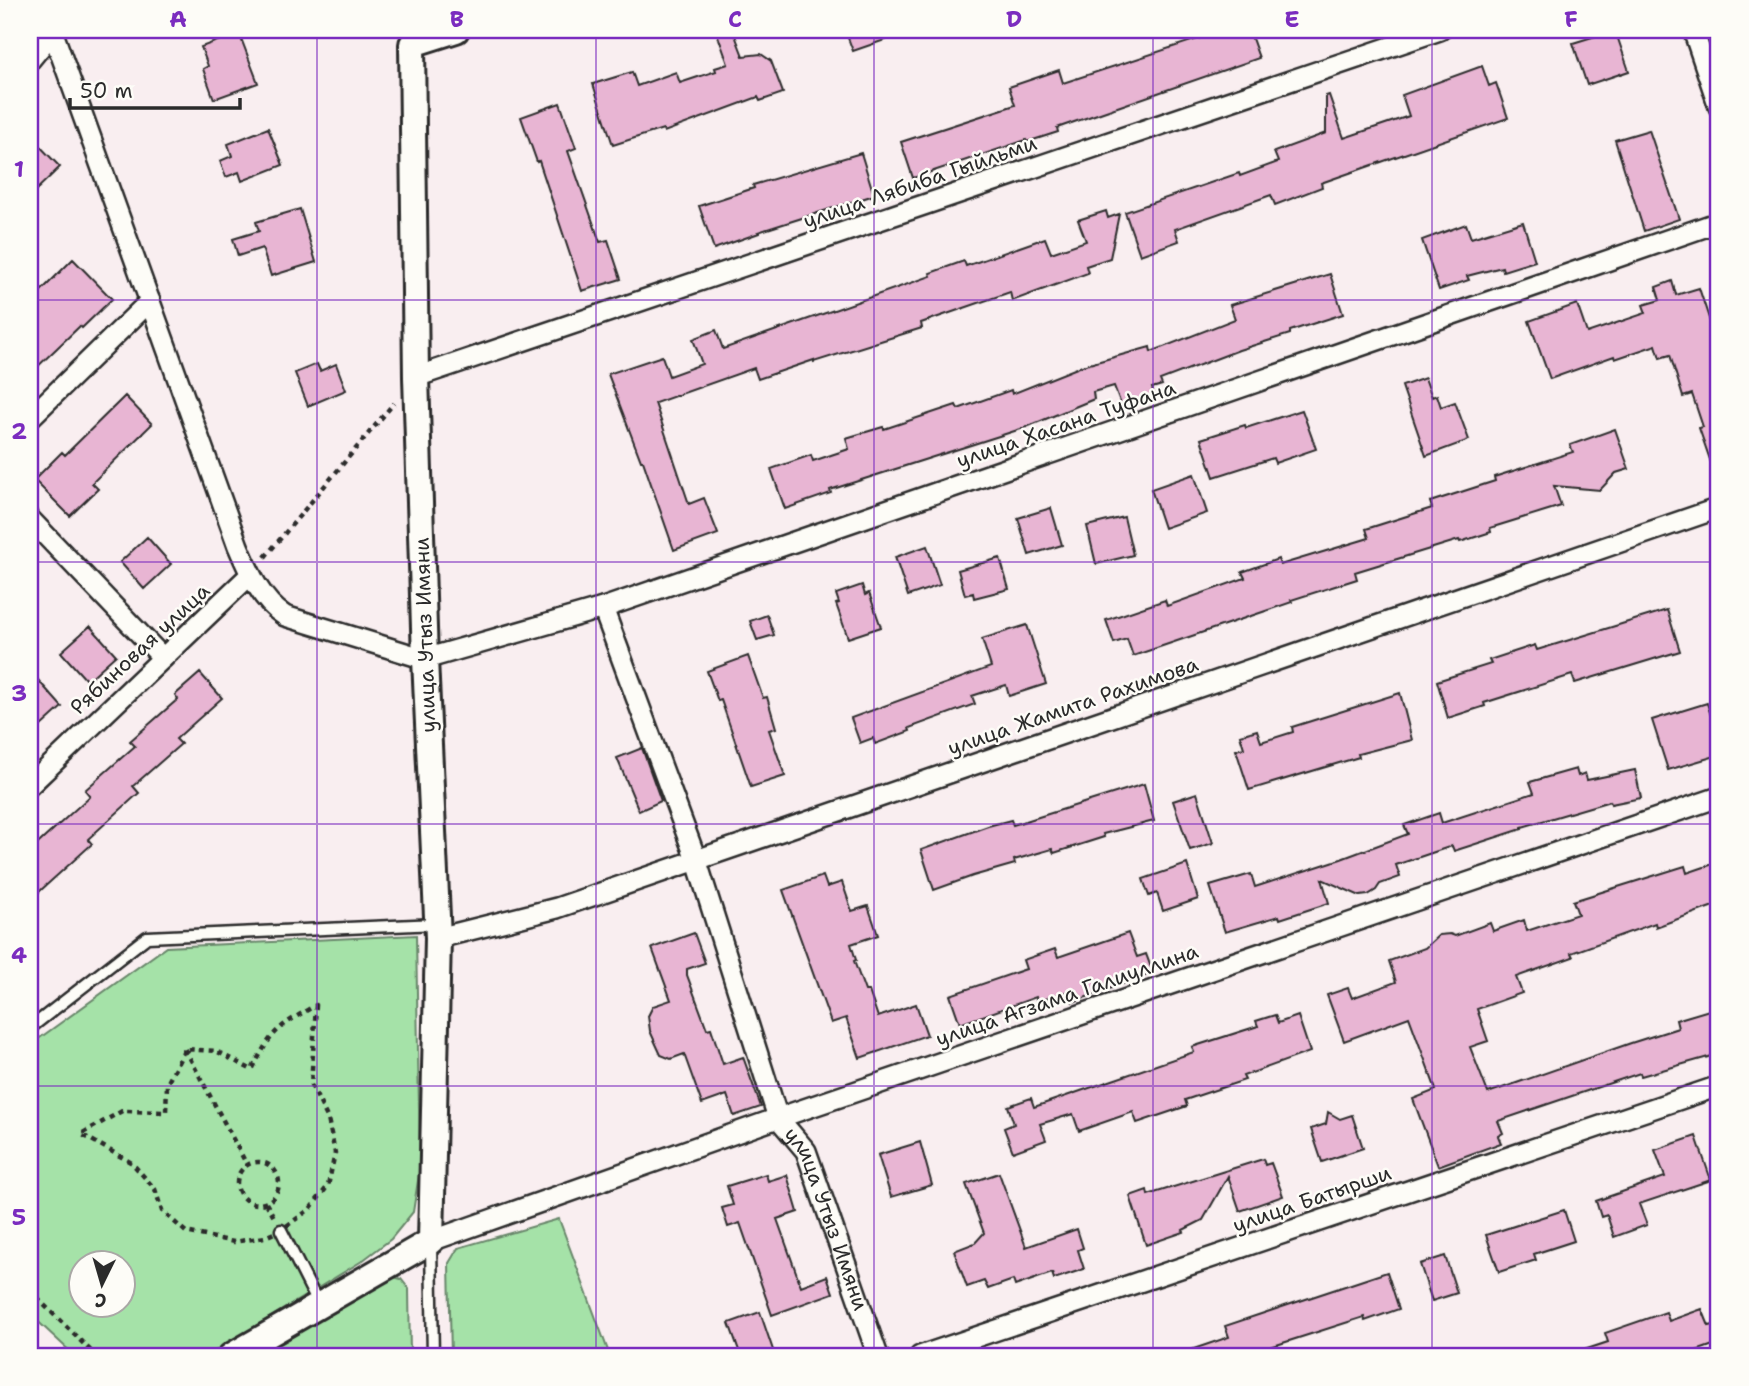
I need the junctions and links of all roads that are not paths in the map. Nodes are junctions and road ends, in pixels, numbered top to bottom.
1 (456, 30) edge
2 (1440, 30) edge
3 (1693, 30) edge
4 (53, 31) edge
5 (411, 37) edge
6 (30, 60) edge
7 (1719, 107) edge
8 (1719, 222) edge
9 (150, 300) junction
10 (416, 386) junction
11 (30, 418) edge
12 (1719, 508) edge
13 (30, 519) edge
14 (250, 575) junction
15 (603, 608) junction
16 (163, 658) junction
17 (425, 659) junction
18 (30, 785) edge
19 (1719, 797) edge
20 (696, 859) junction
21 (438, 931) junction
22 (30, 1028) edge
23 (1719, 1086) edge
24 (778, 1118) junction
25 (281, 1230) road end
26 (431, 1241) junction
27 (319, 1305) junction
28 (230, 1356) edge
29 (433, 1356) edge
30 (878, 1356) edge
31 (920, 1356) edge

1 - 5 street
2 - 10 street, улица Лябиба Гыйльми
3 - 7 street
4 - 6 street
4 - 9 street
5 - 10 street, улица Утыз Имяни
8 - 15 street, улица Хасана Туфана
9 - 11 street
9 - 14 street
10 - 17 street, улица Утыз Имяни
12 - 20 street, улица Жамита Рахимова
13 - 16 street
14 - 16 street, Рябиновая улица
14 - 17 street
15 - 17 street, улица Хасана Туфана
15 - 20 street, улица Утыз Имяни
16 - 18 street, Рябиновая улица
17 - 21 street, улица Утыз Имяни
19 - 24 street, улица Агзама Галиуллина
20 - 21 street, улица Жамита Рахимова
20 - 24 street, улица Утыз Имяни
21 - 22 lane
21 - 26 street, улица Утыз Имяни
23 - 31 street, улица Батырши
24 - 26 street, улица Агзама Галиуллина
24 - 30 street, улица Утыз Имяни
25 - 27 lane
26 - 27 street
26 - 29 lane
27 - 28 street

